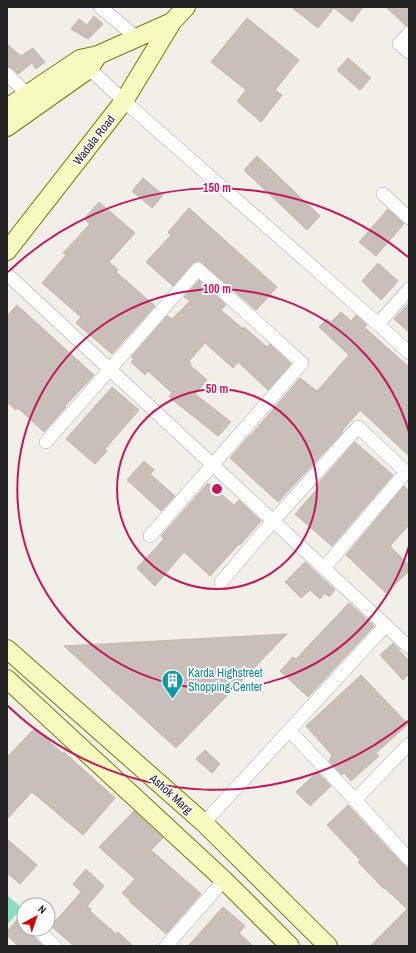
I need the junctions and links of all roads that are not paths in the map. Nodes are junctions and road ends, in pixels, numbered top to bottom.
1 (100, 7) edge
2 (186, 7) edge
3 (172, 22) junction
4 (409, 33) edge
5 (136, 37) junction
6 (409, 52) edge
7 (89, 61) junction
8 (7, 74) edge
9 (27, 94) junction
10 (124, 101) junction
11 (7, 108) edge
12 (7, 127) edge
13 (383, 194) dead end
14 (409, 218) edge
15 (7, 251) edge
16 (7, 274) edge
17 (409, 288) edge
18 (378, 324) junction
19 (409, 353) edge
20 (110, 370) junction
21 (46, 442) dead end
22 (212, 465) junction
23 (273, 521) junction
24 (150, 536) dead end
25 (324, 568) junction
26 (221, 582) dead end
27 (386, 625) junction
28 (409, 647) edge
29 (7, 649) edge
30 (7, 679) edge
31 (289, 730) junction
32 (409, 744) edge
33 (355, 800) junction
34 (204, 823) junction
35 (409, 859) edge
36 (224, 880) junction
37 (45, 937) edge
38 (55, 946) edge
39 (166, 946) edge
40 (290, 946) edge
41 (328, 946) edge

1 - 5 street
2 - 3 street
3 - 5 street
3 - 10 street, Wadala Road
4 - 6 street
5 - 7 street
7 - 9 street
7 - 10 street
7 - 12 street
8 - 9 street
9 - 11 street
10 - 15 street, Wadala Road
10 - 18 street
13 - 14 street
16 - 20 street
17 - 18 street
18 - 19 street
20 - 21 street
20 - 22 street
20 - 22 street
22 - 23 street
22 - 24 street
23 - 25 street
23 - 25 street
23 - 26 street
25 - 27 street
27 - 28 street
27 - 31 street
29 - 34 street, Ashok Marg
30 - 36 street
31 - 33 street
31 - 34 street
32 - 33 street
33 - 35 street
34 - 41 street, Ashok Marg
36 - 39 street
36 - 40 street
37 - 38 street

